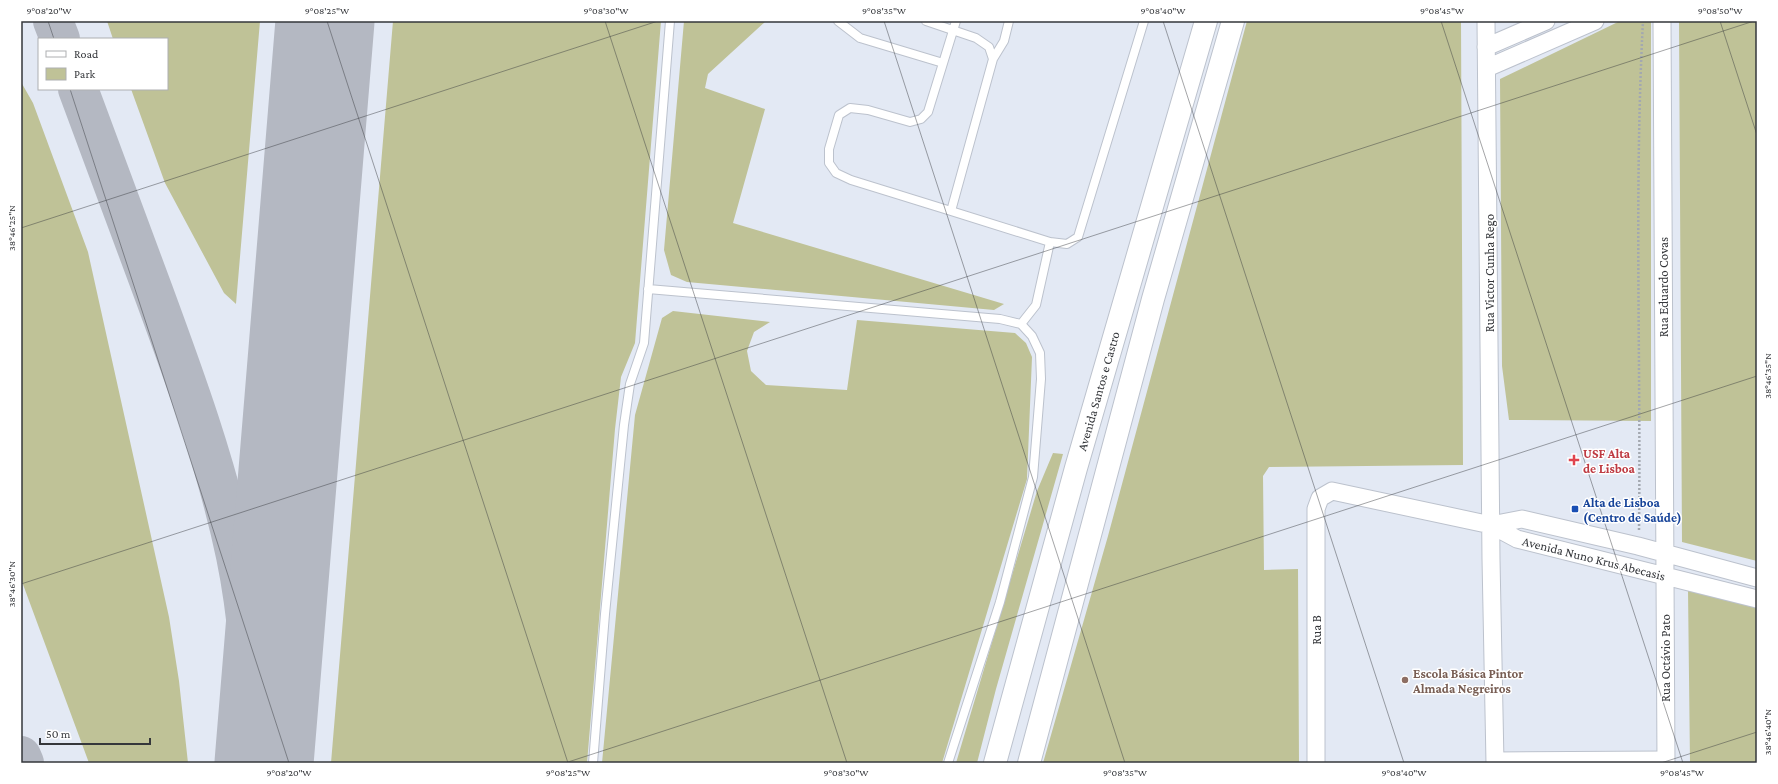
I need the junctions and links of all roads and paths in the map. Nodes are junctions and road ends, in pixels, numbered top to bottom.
1 (670, 21) edge
2 (838, 21) edge
3 (926, 21) edge
4 (1009, 21) edge
5 (1144, 21) edge
6 (1206, 21) edge
7 (1233, 21) edge
8 (1486, 21) edge
9 (1546, 21) edge
10 (1595, 21) edge
11 (1643, 21) edge
12 (1662, 21) edge
13 (954, 25) edge
14 (1486, 47) junction
15 (993, 59) junction
16 (943, 63) junction
17 (1487, 68) junction
18 (951, 211) junction
19 (1050, 242) junction
20 (648, 289) junction
21 (1021, 324) junction
22 (1491, 525) junction
23 (1638, 546) junction
24 (1665, 553) junction
25 (1665, 576) junction
26 (1757, 578) edge
27 (1757, 599) edge
28 (1666, 760) edge
29 (1495, 761) edge
30 (593, 763) edge
31 (948, 763) edge
32 (995, 763) edge
33 (1029, 763) edge
34 (1316, 763) edge

1 - 20 lane
2 - 16 lane
3 - 13 lane
4 - 15 lane
5 - 19 lane
6 - 32 main road, Avenida Santos e Castro
7 - 33 main road
8 - 14 street, Rua Victor Cunha Rego
9 - 14 street
10 - 17 street
11 - 23 path
12 - 24 street, Rua Eduardo Covas
13 - 15 lane
13 - 16 lane
14 - 17 street, Rua Victor Cunha Rego
15 - 18 lane
16 - 18 lane
17 - 22 street, Rua Victor Cunha Rego
18 - 19 lane
19 - 21 lane
20 - 21 lane
20 - 30 lane
21 - 31 lane
22 - 23 street, Avenida Nuno Krus Abecasis
22 - 25 street, Avenida Nuno Krus Abecasis
22 - 29 street, Rua Victor Cunha Rego
22 - 34 street, Rua B
23 - 24 street, Avenida Nuno Krus Abecasis
24 - 25 street, Rua Octávio Pato
24 - 26 street, Avenida Nuno Krus Abecasis
25 - 27 street, Avenida Nuno Krus Abecasis
25 - 28 street, Rua Octávio Pato
28 - 29 street

